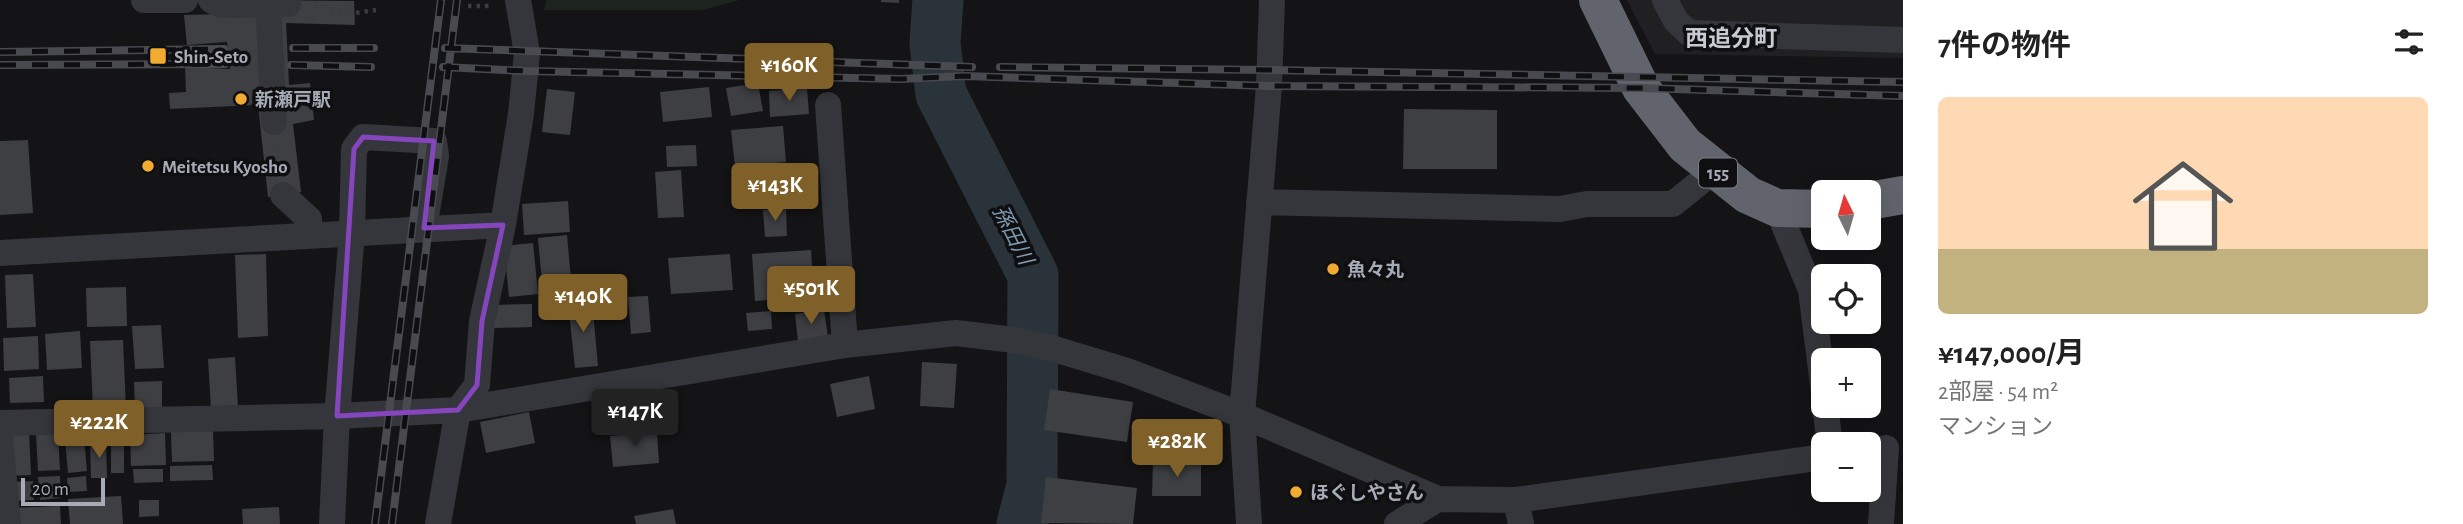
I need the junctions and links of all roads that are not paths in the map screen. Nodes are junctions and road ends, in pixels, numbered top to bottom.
1 (144, 0) edge
2 (185, 0) edge
3 (211, 0) edge
4 (518, 0) edge
5 (1272, 0) edge
6 (1598, 0) edge
7 (1665, 0) edge
8 (274, 3) edge
9 (1903, 40) edge
10 (828, 105) dead end
11 (274, 122) road end
12 (1715, 170) junction
13 (283, 195) road end
14 (1903, 195) edge
15 (1881, 199) edge
16 (1259, 202) junction
17 (1777, 208) junction
18 (1811, 209) edge
19 (503, 225) junction
20 (424, 228) junction
21 (352, 232) junction
22 (310, 234) junction
23 (0, 253) edge
24 (845, 345) junction
25 (1818, 348) edge
26 (458, 411) junction
27 (337, 415) junction
28 (1242, 415) junction
29 (0, 423) edge
30 (0, 438) edge
31 (1886, 448) edge
32 (1811, 459) edge
33 (1438, 499) junction
34 (1519, 512) edge
35 (8, 524) edge
36 (331, 524) edge
37 (438, 524) edge
38 (1249, 524) edge
39 (1398, 524) edge
40 (1881, 524) edge

1 - 2 street
3 - 8 street
4 - 19 street
5 - 16 street
6 - 12 highway, 155
7 - 9 street
8 - 11 street, bridge
10 - 24 street
12 - 16 street
12 - 17 highway, 155
13 - 22 street
14 - 15 highway
16 - 28 street
17 - 18 highway, 155
17 - 25 street
19 - 20 street
19 - 26 street
20 - 21 street
20 - 21 street
21 - 22 street
21 - 27 street
22 - 23 street
24 - 26 street
24 - 28 street
26 - 27 street
26 - 37 street
27 - 29 street
27 - 36 street
28 - 33 street
28 - 38 street
30 - 35 street
31 - 40 street
32 - 34 street
33 - 34 street
33 - 39 street

